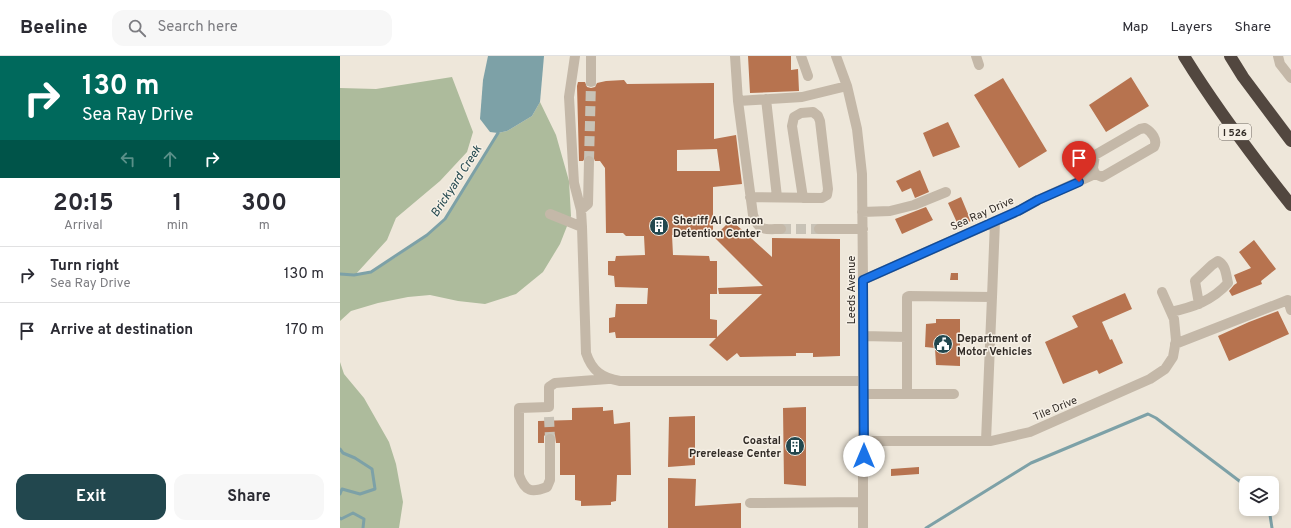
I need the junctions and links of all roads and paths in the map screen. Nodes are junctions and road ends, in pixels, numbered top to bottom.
1 (575, 56) edge
2 (591, 56) edge
3 (735, 56) edge
4 (801, 56) edge
5 (836, 56) edge
6 (1184, 56) edge
7 (1230, 56) edge
8 (1278, 56) edge
9 (808, 76) dead end
10 (1291, 78) edge
11 (591, 82) tunnel mouth
12 (847, 86) junction
13 (766, 99) junction
14 (738, 101) junction
15 (1291, 140) edge
16 (590, 160) tunnel mouth
17 (1092, 176) junction
18 (946, 192) dead end
19 (750, 197) junction
20 (777, 197) junction
21 (803, 198) junction
22 (1291, 205) edge
23 (581, 210) junction
24 (862, 212) junction
25 (550, 214) dead end
26 (994, 221) junction
27 (582, 227) junction
28 (781, 229) tunnel mouth
29 (819, 229) tunnel mouth
30 (863, 229) junction
31 (863, 280) junction
32 (1162, 292) dead end
33 (992, 297) junction
34 (1200, 304) dead end
35 (1291, 310) edge
36 (1171, 312) junction
37 (863, 336) junction
38 (907, 337) junction
39 (1175, 344) junction
40 (608, 380) junction
41 (863, 381) junction
42 (863, 394) junction
43 (907, 394) junction
44 (954, 394) dead end
45 (550, 439) tunnel mouth
46 (864, 441) junction
47 (986, 441) junction
48 (864, 502) junction
49 (750, 503) dead end
50 (864, 528) edge

1 - 23 street
2 - 11 street
3 - 14 street
4 - 9 street
5 - 12 street, Leeds Avenue
6 - 22 highway, I 526
7 - 15 highway
8 - 10 street
12 - 13 street
12 - 24 street, Leeds Avenue
13 - 14 street
13 - 20 street
14 - 19 street
16 - 23 street
17 - 17 street, Sea Ray Drive
17 - 26 street, Sea Ray Drive
18 - 24 street
19 - 20 street
19 - 28 street
20 - 21 street
21 - 21 street
23 - 27 street
24 - 30 street, Leeds Avenue
25 - 27 street
26 - 31 street, Sea Ray Drive
26 - 33 street
27 - 40 street
29 - 30 street
30 - 31 street, Leeds Avenue
31 - 37 street, Leeds Avenue
32 - 36 street, Tile Drive
33 - 38 street
33 - 47 street
34 - 36 street
35 - 39 street
36 - 39 street, Tile Drive
37 - 38 street
37 - 41 street, Leeds Avenue
38 - 43 street
39 - 47 street, Tile Drive
40 - 41 street
40 - 45 street
41 - 42 street, Leeds Avenue
42 - 43 street
42 - 46 street, Leeds Avenue
43 - 44 street
46 - 47 street, Tile Drive
46 - 48 street, Leeds Avenue
48 - 49 street
48 - 50 street, Leeds Avenue

